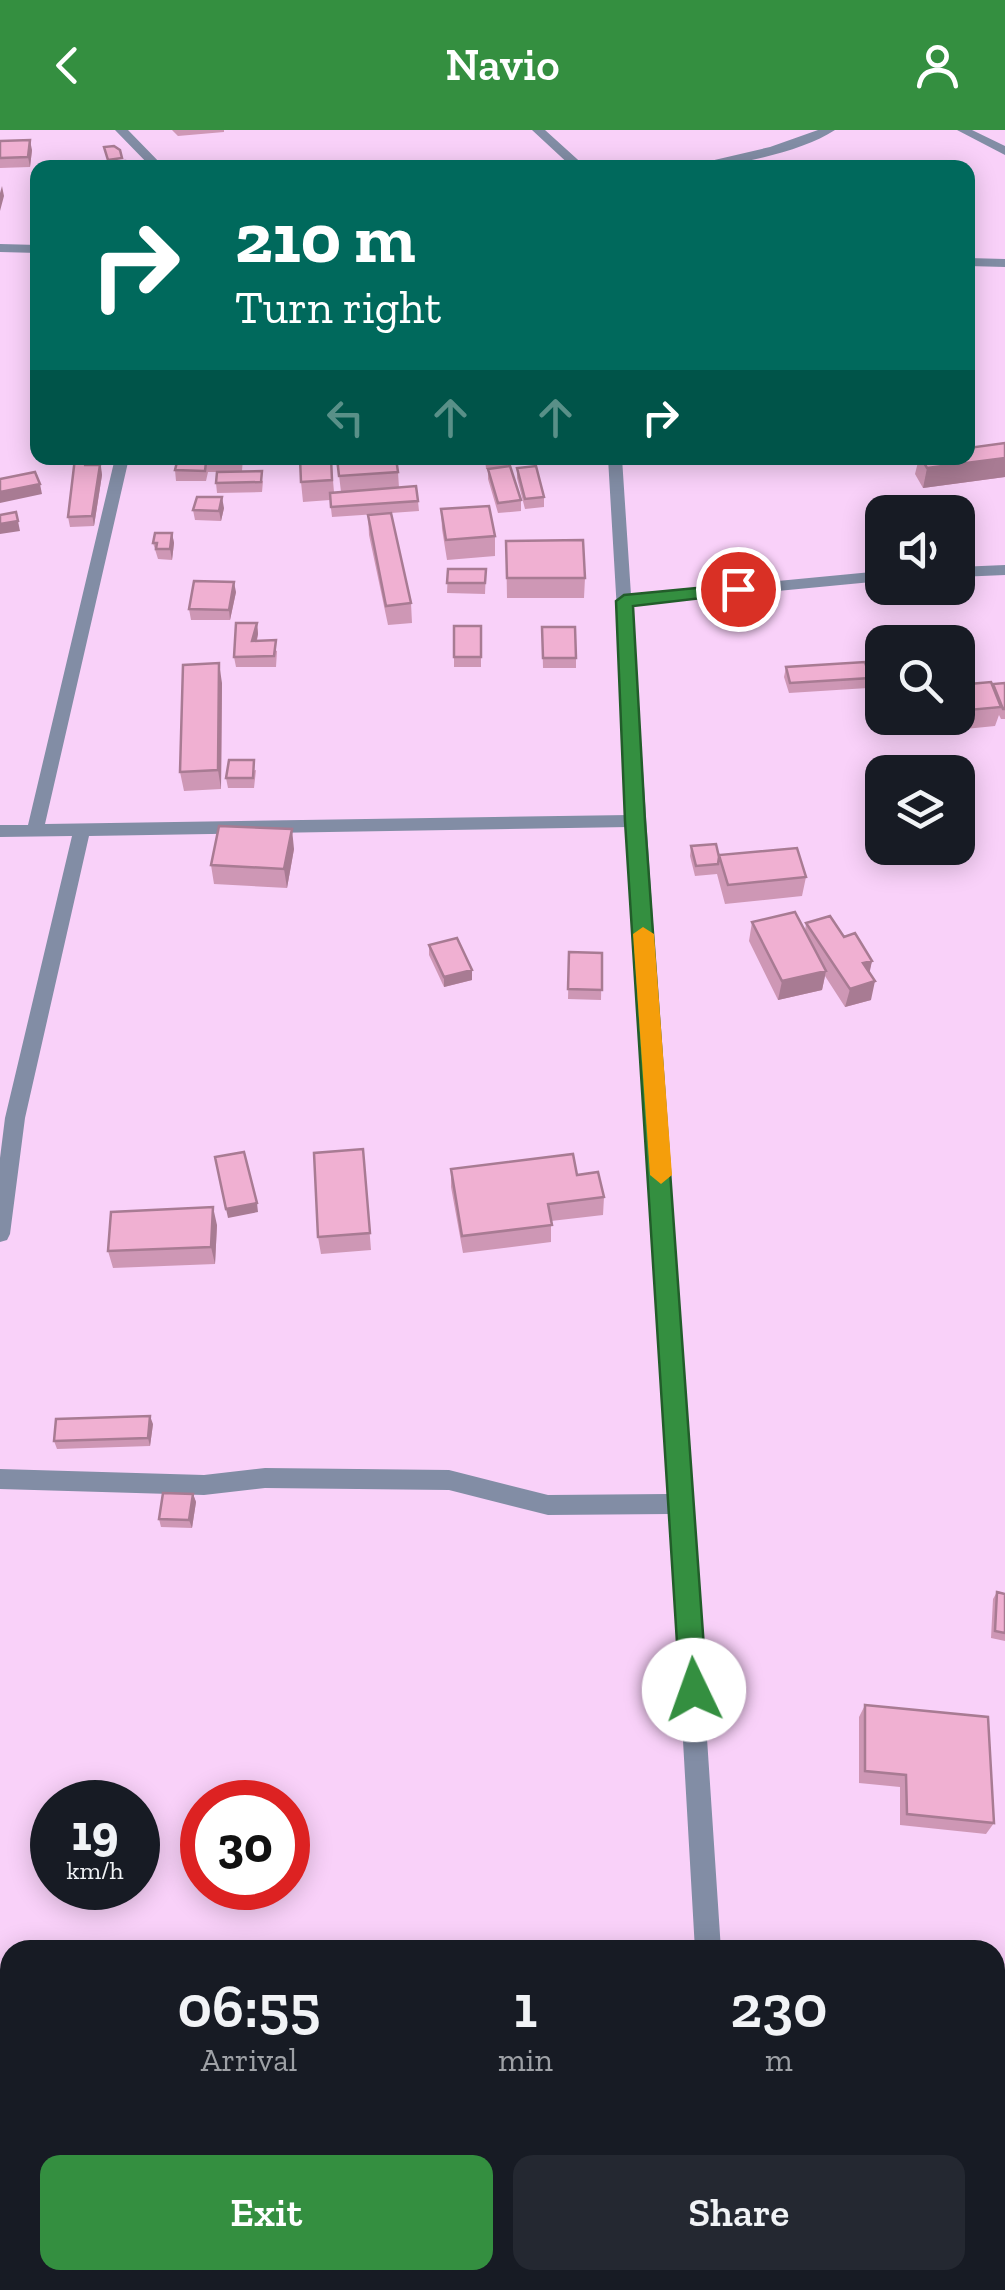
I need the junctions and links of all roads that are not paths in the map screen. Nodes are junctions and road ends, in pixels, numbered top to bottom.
1 (121, 130) edge
2 (538, 130) edge
3 (829, 130) edge
4 (963, 130) edge
5 (1005, 152) edge
6 (151, 160) edge
7 (572, 160) edge
8 (725, 160) edge
9 (0, 248) edge
10 (30, 248) edge
11 (975, 262) edge
12 (1003, 263) edge
13 (1005, 278) edge
14 (120, 465) edge
15 (615, 465) edge
16 (1005, 570) edge
17 (975, 571) edge
18 (865, 578) edge
19 (624, 601) junction
20 (635, 821) junction
21 (0, 831) edge
22 (35, 832) junction
23 (81, 832) junction
24 (8, 1118) edge
25 (0, 1234) edge
26 (0, 1479) edge
27 (682, 1504) junction
28 (707, 1940) edge

1 - 6 street
2 - 7 street
3 - 8 street
4 - 5 street
9 - 10 street
11 - 12 street
12 - 13 street
14 - 22 street
15 - 19 street
16 - 17 street
18 - 19 street
19 - 20 street
20 - 23 street
20 - 27 street
21 - 22 street
22 - 23 street
23 - 24 street
24 - 25 street
26 - 27 street
27 - 28 street

